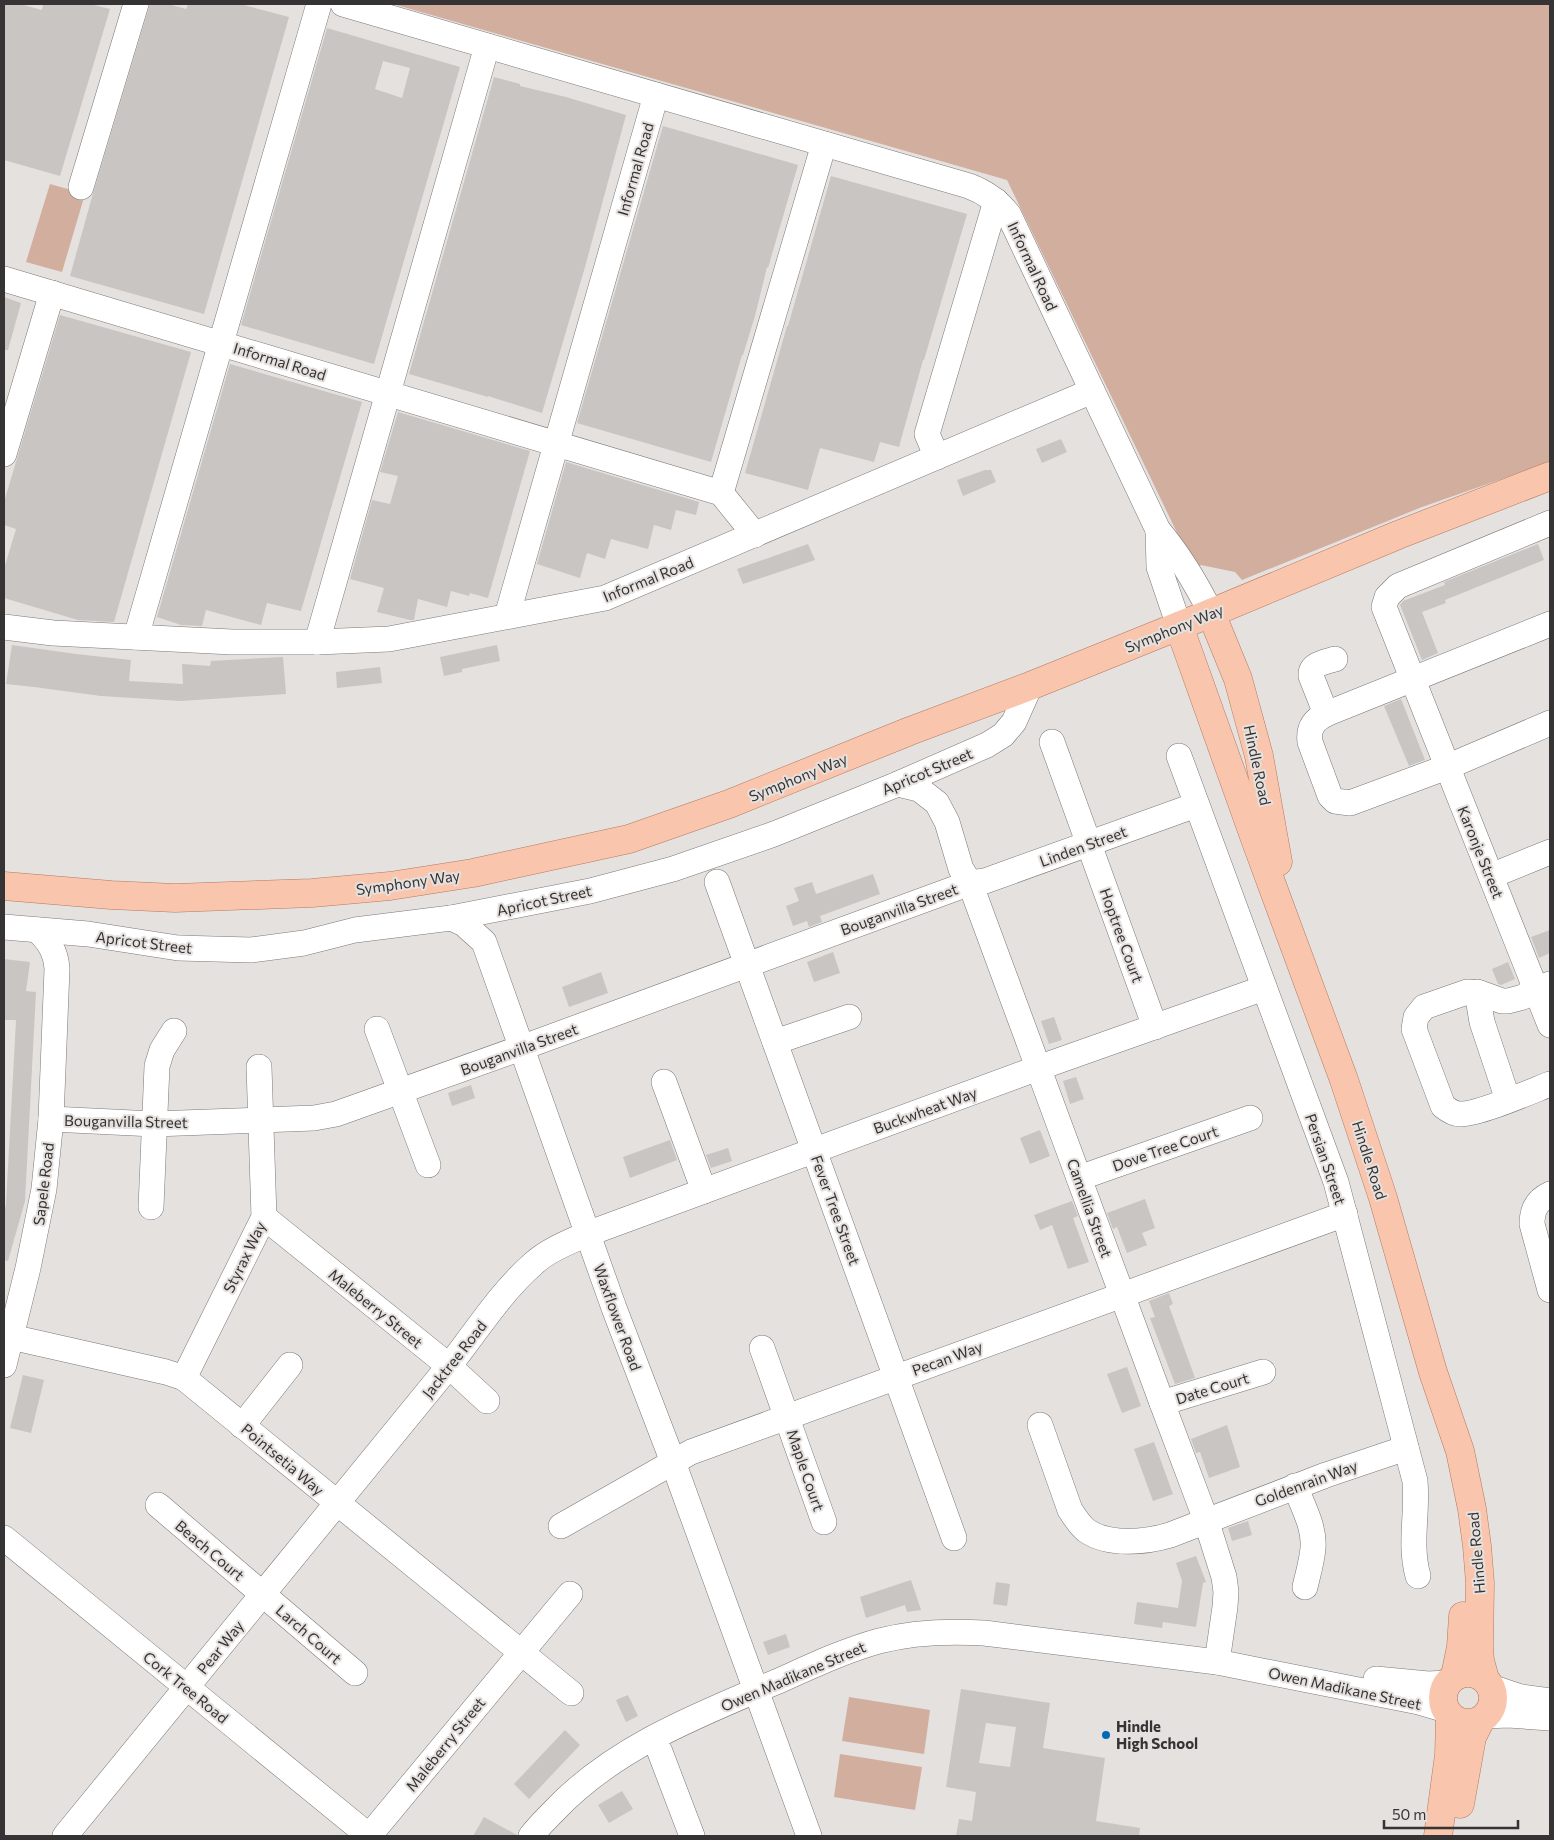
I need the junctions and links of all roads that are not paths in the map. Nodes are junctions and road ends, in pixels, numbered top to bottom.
1 (136, 4) edge
2 (319, 4) edge
3 (342, 4) edge
4 (487, 46) junction
5 (656, 95) junction
6 (824, 144) junction
7 (81, 187) dead end
8 (996, 201) junction
9 (4, 279) edge
10 (52, 293) junction
11 (221, 344) junction
12 (1092, 391) junction
13 (388, 394) junction
14 (556, 444) junction
15 (4, 454) edge
16 (937, 457) junction
17 (1550, 476) edge
18 (721, 493) junction
19 (1550, 523) edge
20 (1158, 530) junction
21 (755, 535) junction
22 (1211, 613) junction
23 (507, 616) junction
24 (1550, 624) edge
25 (1179, 626) junction
26 (4, 627) edge
27 (136, 638) junction
28 (317, 642) junction
29 (1335, 658) dead end
30 (1412, 679) junction
31 (1030, 686) junction
32 (1326, 714) junction
33 (1550, 724) edge
34 (1052, 742) dead end
35 (1179, 756) dead end
36 (1447, 767) junction
37 (898, 784) junction
38 (1196, 805) junction
39 (1089, 844) junction
40 (1550, 852) edge
41 (1490, 876) junction
42 (716, 882) dead end
43 (970, 882) junction
44 (4, 886) edge
45 (506, 908) junction
46 (451, 918) junction
47 (4, 927) edge
48 (37, 930) junction
49 (88, 934) junction
50 (484, 942) junction
51 (1297, 951) junction
52 (748, 965) junction
53 (57, 969) junction
54 (1543, 986) edge
55 (1264, 988) junction
56 (1477, 992) junction
57 (849, 1017) dead end
58 (1550, 1025) edge
59 (1156, 1027) junction
60 (377, 1029) dead end
61 (174, 1031) dead end
62 (775, 1042) junction
63 (521, 1048) junction
64 (259, 1067) dead end
65 (1038, 1068) junction
66 (664, 1082) dead end
67 (1550, 1084) edge
68 (400, 1091) junction
69 (1508, 1100) junction
70 (1250, 1118) dead end
71 (51, 1119) junction
72 (262, 1120) junction
73 (154, 1124) junction
74 (814, 1150) junction
75 (428, 1165) dead end
76 (1079, 1178) junction
77 (704, 1191) junction
78 (1550, 1194) edge
79 (151, 1207) dead end
80 (1344, 1214) junction
81 (264, 1217) junction
82 (588, 1234) junction
83 (1550, 1290) edge
84 (1122, 1295) junction
85 (10, 1337) junction
86 (762, 1348) dead end
87 (4, 1365) edge
88 (290, 1365) dead end
89 (449, 1366) junction
90 (1263, 1372) dead end
91 (1433, 1372) junction
92 (896, 1376) junction
93 (184, 1378) junction
94 (487, 1401) dead end
95 (1162, 1404) junction
96 (787, 1417) junction
97 (242, 1426) junction
98 (1040, 1426) dead end
99 (1406, 1448) junction
100 (673, 1462) junction
101 (1295, 1486) junction
102 (337, 1504) junction
103 (158, 1505) dead end
104 (1206, 1520) junction
105 (824, 1522) dead end
106 (561, 1526) dead end
107 (4, 1538) edge
108 (954, 1538) dead end
109 (1418, 1576) dead end
110 (1305, 1587) dead end
111 (263, 1594) junction
112 (570, 1594) dead end
113 (521, 1651) junction
114 (1217, 1662) junction
115 (1244, 1667) junction
116 (355, 1673) dead end
117 (1451, 1679) junction
118 (1488, 1683) junction
119 (186, 1687) junction
120 (756, 1690) junction
121 (571, 1693) dead end
122 (1550, 1701) edge
123 (1448, 1713) junction
124 (1483, 1718) junction
125 (1550, 1718) edge
126 (660, 1752) dead end
127 (64, 1836) edge
128 (369, 1836) edge
129 (532, 1836) edge
130 (692, 1836) edge
131 (809, 1836) edge
132 (1438, 1836) edge
133 (1455, 1836) edge

1 - 7 street
2 - 11 street
3 - 4 street, Informal Road
4 - 5 street, Informal Road
4 - 13 street
5 - 6 street, Informal Road
5 - 14 street, Informal Road
6 - 8 street, Informal Road
6 - 18 street
8 - 12 street, Informal Road
8 - 16 street
9 - 10 street, Informal Road
10 - 11 street, Informal Road
10 - 15 street
11 - 13 street, Informal Road
11 - 27 street
12 - 16 street, Informal Road
12 - 20 street, Informal Road
13 - 14 street, Informal Road
13 - 28 street
14 - 18 street, Informal Road
14 - 23 street, Informal Road
16 - 21 street, Informal Road
17 - 22 main road, Symphony Way
18 - 21 street
19 - 30 street, Karonje Street
20 - 22 street, Informal Road
20 - 25 street, Informal Road
21 - 23 street, Informal Road
22 - 25 main road, Symphony Way
22 - 51 main road, Hindle Road
23 - 28 street, Informal Road
24 - 30 street
25 - 31 main road, Symphony Way
25 - 51 main road, Hindle Road
26 - 27 street, Informal Road
27 - 28 street, Informal Road
29 - 32 street
30 - 32 street
30 - 36 street, Karonje Street
31 - 37 street, Apricot Street
31 - 44 main road, Symphony Way
32 - 36 street
33 - 36 street
34 - 39 street, Hoptree Court
35 - 38 street, Persian Street
36 - 41 street, Karonje Street
37 - 43 street, Camellia Street
37 - 45 street, Apricot Street
38 - 39 street, Linden Street
38 - 55 street, Persian Street
39 - 43 street, Linden Street
39 - 59 street, Hoptree Court
40 - 41 street
41 - 54 street, Karonje Street
42 - 52 street, Fever Tree Street
43 - 52 street, Bouganvilla Street
43 - 65 street, Camellia Street
45 - 46 street, Apricot Street
45 - 50 street
46 - 49 street, Apricot Street
46 - 50 street, Waxflower Road
47 - 48 street, Apricot Street
48 - 49 street, Apricot Street
48 - 53 street, Sapele Road
49 - 53 street, Sapele Road
50 - 63 street, Waxflower Road
51 - 91 main road, Hindle Road
52 - 62 street, Fever Tree Street
52 - 63 street, Bouganvilla Street
53 - 71 street, Sapele Road
54 - 56 street
54 - 58 street, Karonje Street
55 - 59 street, Buckwheat Way
55 - 80 street, Persian Street
56 - 69 street
56 - 69 street
57 - 62 street
59 - 65 street, Buckwheat Way
60 - 68 street
61 - 73 street
62 - 74 street, Fever Tree Street
63 - 68 street, Bouganvilla Street
63 - 82 street, Waxflower Road
64 - 72 street, Styrax Way
65 - 74 street, Buckwheat Way
65 - 76 street, Camellia Street
66 - 77 street
67 - 69 street
68 - 72 street, Bouganvilla Street
68 - 75 street
70 - 76 street, Dove Tree Court
71 - 73 street, Bouganvilla Street
71 - 85 street, Sapele Road
72 - 73 street, Bouganvilla Street
72 - 81 street, Styrax Way
73 - 79 street
74 - 77 street, Buckwheat Way
74 - 92 street, Fever Tree Street
76 - 84 street, Camellia Street
77 - 82 street, Buckwheat Way
78 - 83 street
80 - 84 street, Pecan Way
80 - 99 street, Persian Street
81 - 89 street, Maleberry Street
81 - 93 street, Styrax Way
82 - 89 street, Jacktree Road
82 - 100 street, Waxflower Road
84 - 92 street, Pecan Way
84 - 95 street, Camellia Street
85 - 87 street, Sapele Road
85 - 93 street, Pointsetia Way
86 - 96 street, Maple Court
88 - 97 street
89 - 94 street, Maleberry Street
89 - 102 street, Jacktree Road
90 - 95 street, Date Court
91 - 117 main road, Hindle Road
91 - 118 main road, Hindle Road
92 - 96 street, Pecan Way
92 - 108 street, Fever Tree Street
93 - 97 street, Pointsetia Way
95 - 104 street, Camellia Street
96 - 100 street, Pecan Way
96 - 105 street, Maple Court
97 - 102 street, Pointsetia Way
98 - 104 street, Goldenrain Way
99 - 101 street, Goldenrain Way
99 - 109 street, Persian Street
100 - 106 street, Pecan Way
100 - 120 street, Waxflower Road
101 - 104 street, Goldenrain Way
101 - 110 street
102 - 111 street, Pear Way
102 - 113 street, Pointsetia Way
103 - 111 street, Beach Court
104 - 114 street, Camellia Street
107 - 119 street, Cork Tree Road
111 - 116 street, Larch Court
111 - 119 street, Pear Way
112 - 113 street, Maleberry Street
113 - 121 street
113 - 128 street, Maleberry Street
114 - 115 street, Owen Madikane Street
114 - 120 street, Owen Madikane Street
115 - 117 street, Owen Madikane Street
115 - 123 street, Owen Madikane Street
117 - 118 main road
117 - 123 main road
118 - 122 street
118 - 124 main road
119 - 127 street, Pear Way
119 - 128 street, Cork Tree Road
120 - 129 street, Owen Madikane Street
120 - 131 street, Waxflower Road
123 - 124 main road
123 - 132 main road
124 - 125 street
124 - 133 main road
126 - 130 street

